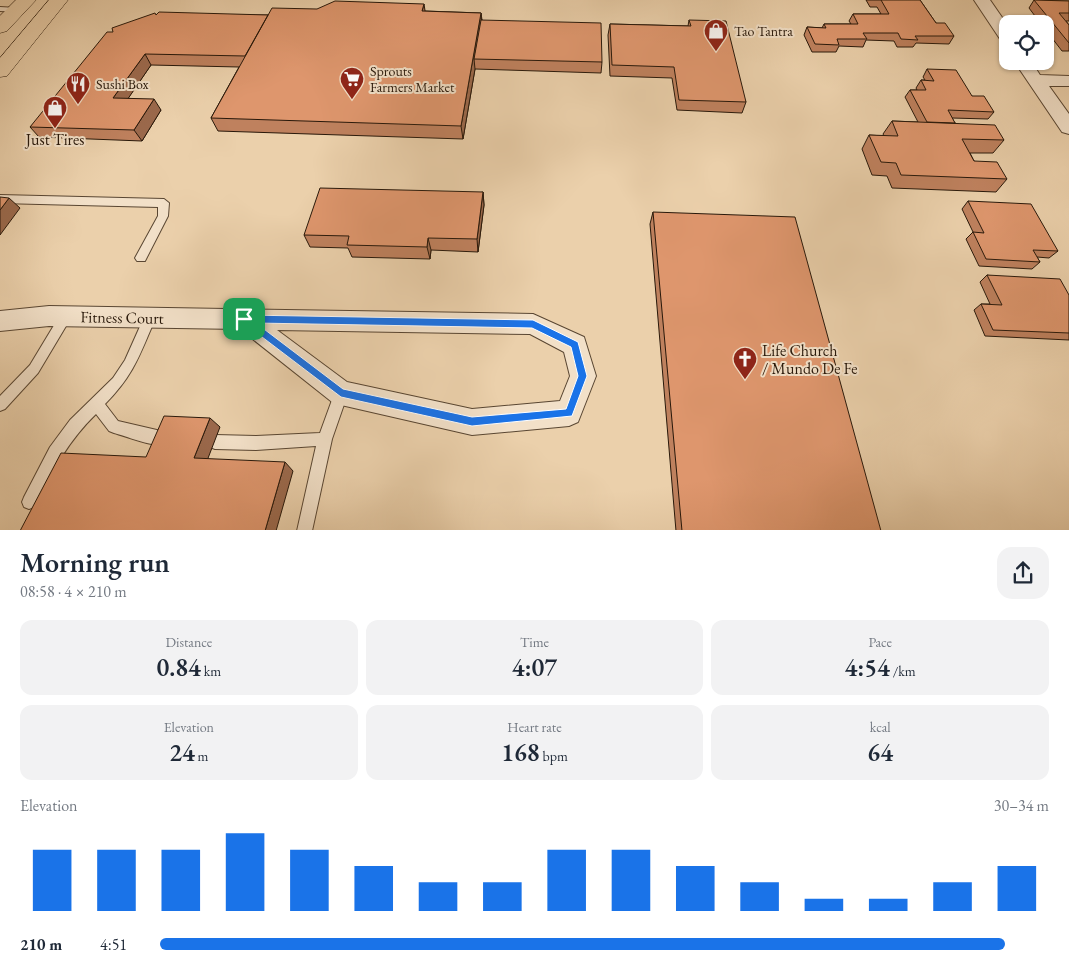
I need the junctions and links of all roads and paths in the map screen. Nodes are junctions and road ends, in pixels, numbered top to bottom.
1 (59, 0) edge
2 (982, 0) edge
3 (15, 6) edge
4 (999, 26) edge
5 (0, 27) edge
6 (1028, 70) edge
7 (0, 71) edge
8 (1034, 80) junction
9 (1069, 81) edge
10 (1069, 128) edge
11 (0, 199) edge
12 (141, 258) dead end
13 (66, 316) junction
14 (150, 317) junction
15 (244, 319) junction
16 (0, 321) edge
17 (341, 393) junction
18 (0, 405) edge
19 (97, 405) junction
20 (170, 439) edge
21 (325, 439) junction
22 (214, 442) dead end
23 (29, 502) dead end
24 (304, 530) edge

1 - 7 main road
2 - 4 street
3 - 5 main road
6 - 8 street
8 - 9 street
8 - 10 street
11 - 12 lane
13 - 14 street, Fitness Court
13 - 16 street, Fitness Court
13 - 18 lane
14 - 15 street, Fitness Court
14 - 19 lane
15 - 17 street, Fitness Court
15 - 17 street, Fitness Court
17 - 21 lane
19 - 20 lane
19 - 23 lane
21 - 22 lane
21 - 24 lane

